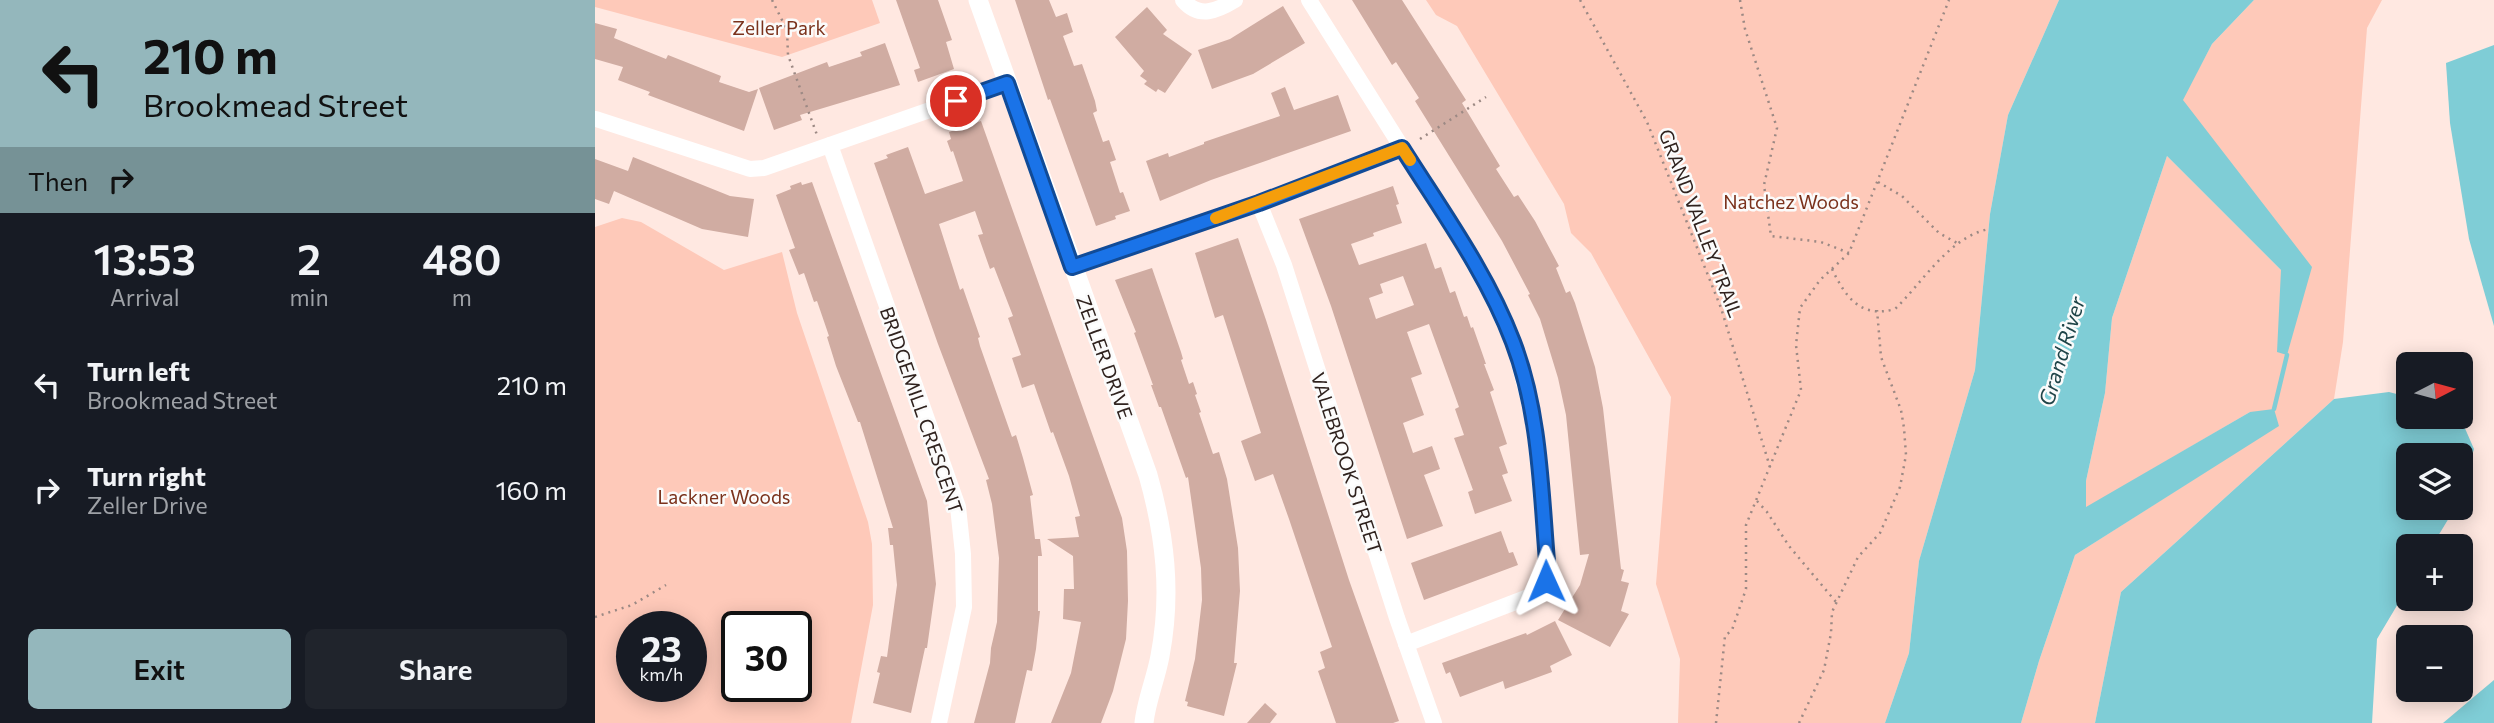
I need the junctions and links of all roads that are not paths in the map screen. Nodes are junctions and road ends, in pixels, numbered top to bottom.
1 (978, 0) edge
2 (1183, 0) edge
3 (1235, 0) edge
4 (1309, 0) edge
5 (1007, 83) junction
6 (595, 106) edge
7 (595, 120) edge
8 (824, 141) junction
9 (1402, 148) junction
10 (1259, 203) junction
11 (1072, 267) junction
12 (1406, 644) junction
13 (939, 723) edge
14 (1144, 723) edge
15 (1434, 723) edge

1 - 5 street, ZELLER DRIVE
2 - 3 street
4 - 9 street
5 - 8 street
5 - 11 street, ZELLER DRIVE
6 - 7 street
7 - 8 street
8 - 13 street, BRIDGEMILL CRESCENT
9 - 10 street
9 - 12 street
10 - 11 street
10 - 12 street, VALEBROOK STREET
11 - 14 street, ZELLER DRIVE
12 - 15 street, VALEBROOK STREET

